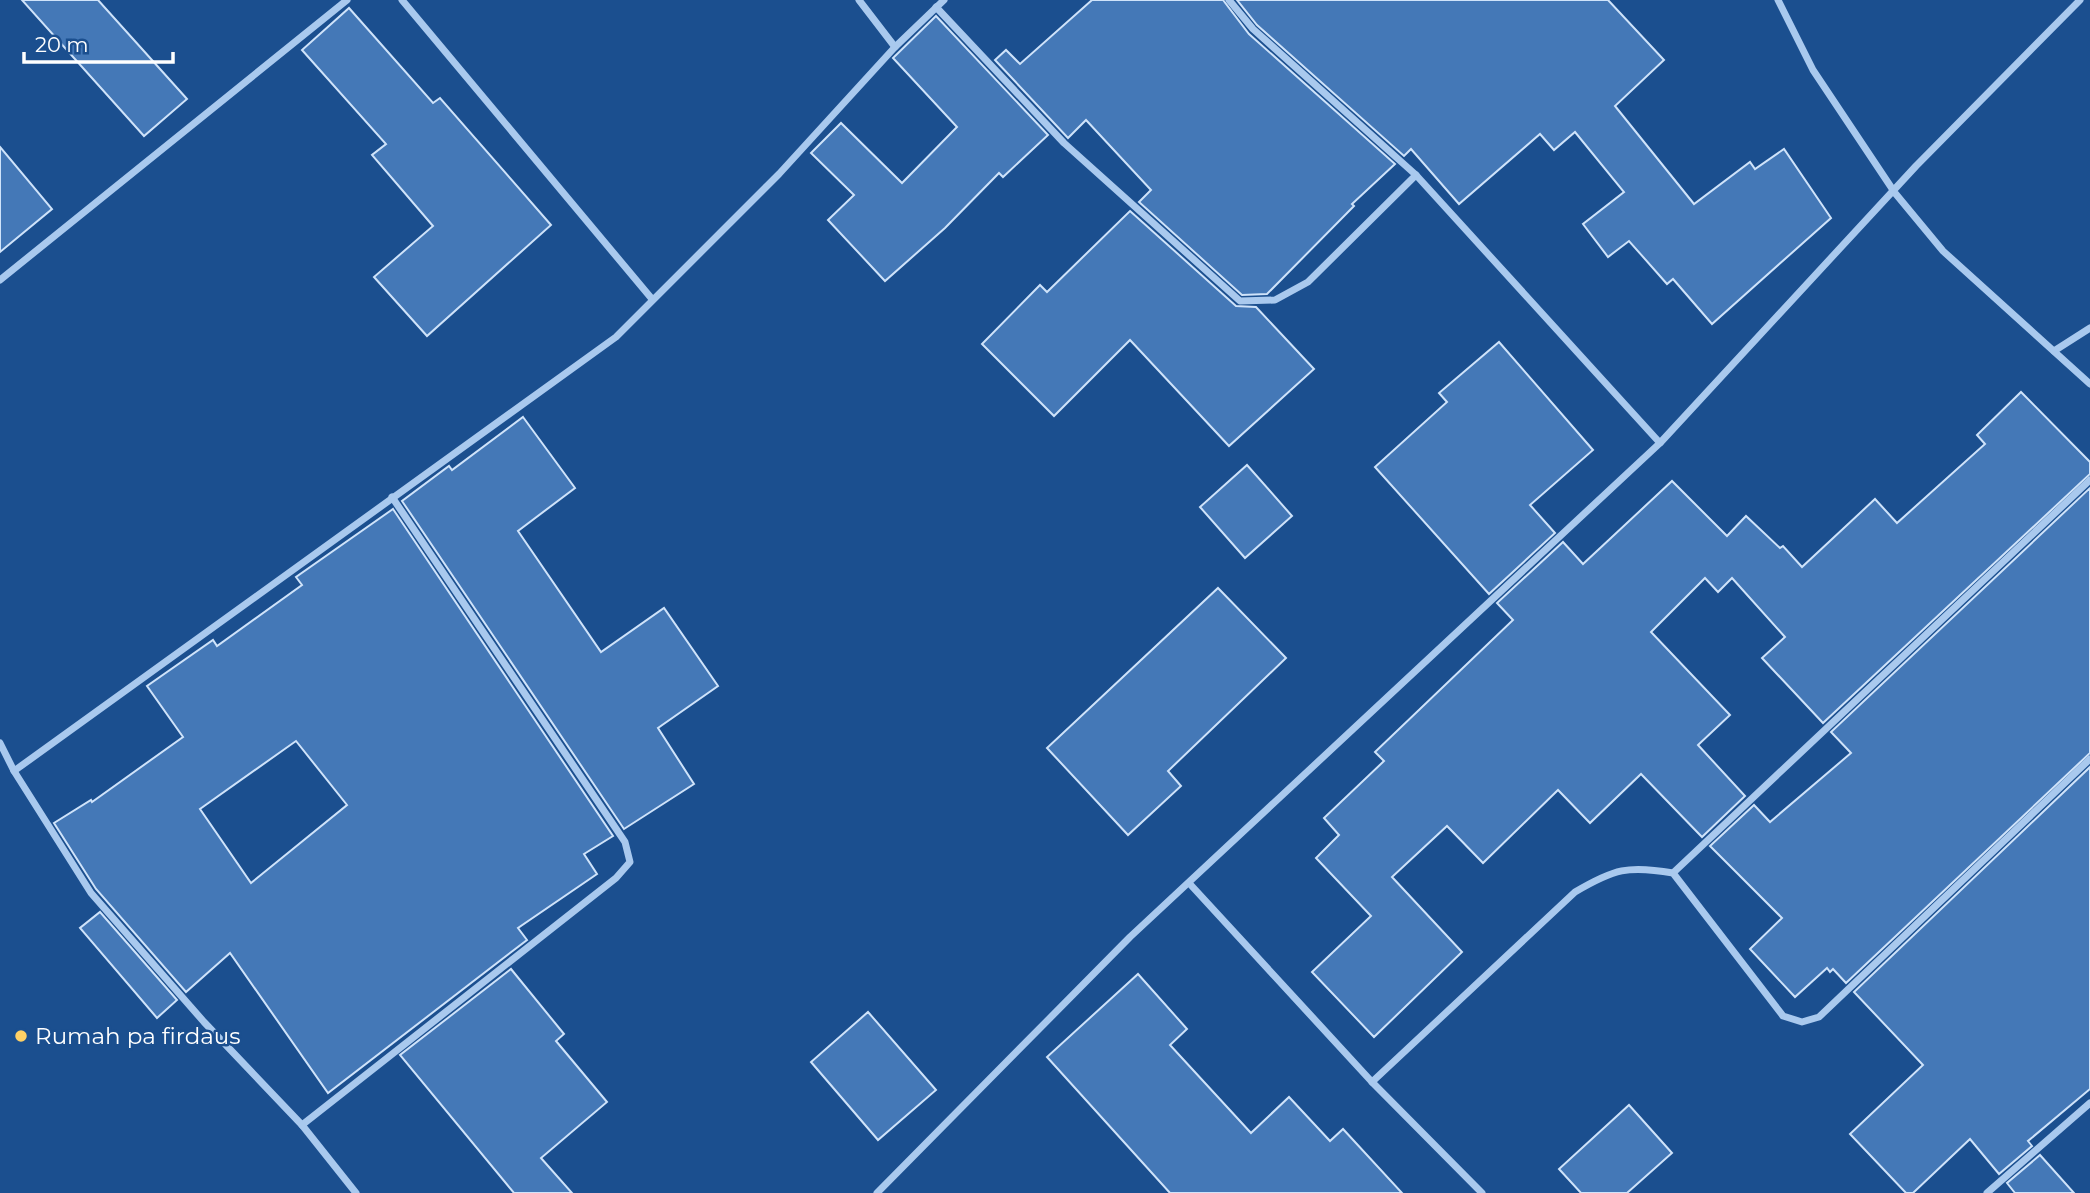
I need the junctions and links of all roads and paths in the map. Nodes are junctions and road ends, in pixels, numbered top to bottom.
1 (347, 0) edge
2 (402, 0) edge
3 (859, 0) edge
4 (944, 0) edge
5 (1229, 0) edge
6 (1778, 0) edge
7 (2080, 0) edge
8 (936, 7) junction
9 (894, 47) junction
10 (1416, 175) junction
11 (1895, 193) junction
12 (0, 280) edge
13 (652, 299) junction
14 (2090, 328) edge
15 (2054, 351) junction
16 (2090, 384) edge
17 (1660, 443) junction
18 (2090, 480) edge
19 (393, 497) junction
20 (0, 743) edge
21 (2090, 759) edge
22 (14, 771) junction
23 (1673, 873) junction
24 (1189, 883) junction
25 (1372, 1082) junction
26 (2090, 1103) edge
27 (302, 1125) junction
28 (355, 1193) edge
29 (877, 1193) edge
30 (1482, 1193) edge
31 (1987, 1193) edge

1 - 12 street
2 - 13 street
3 - 9 street
4 - 8 street
5 - 10 street
6 - 11 street
7 - 11 street
8 - 9 street
8 - 10 street
9 - 13 street
10 - 17 street
11 - 15 street
11 - 17 street
13 - 19 street
14 - 15 street
15 - 16 street
17 - 24 street
18 - 23 street
19 - 22 street
19 - 27 street
20 - 22 street
21 - 23 street
22 - 27 street
23 - 25 street
24 - 25 street
24 - 29 street
25 - 30 street
26 - 31 street
27 - 28 street

